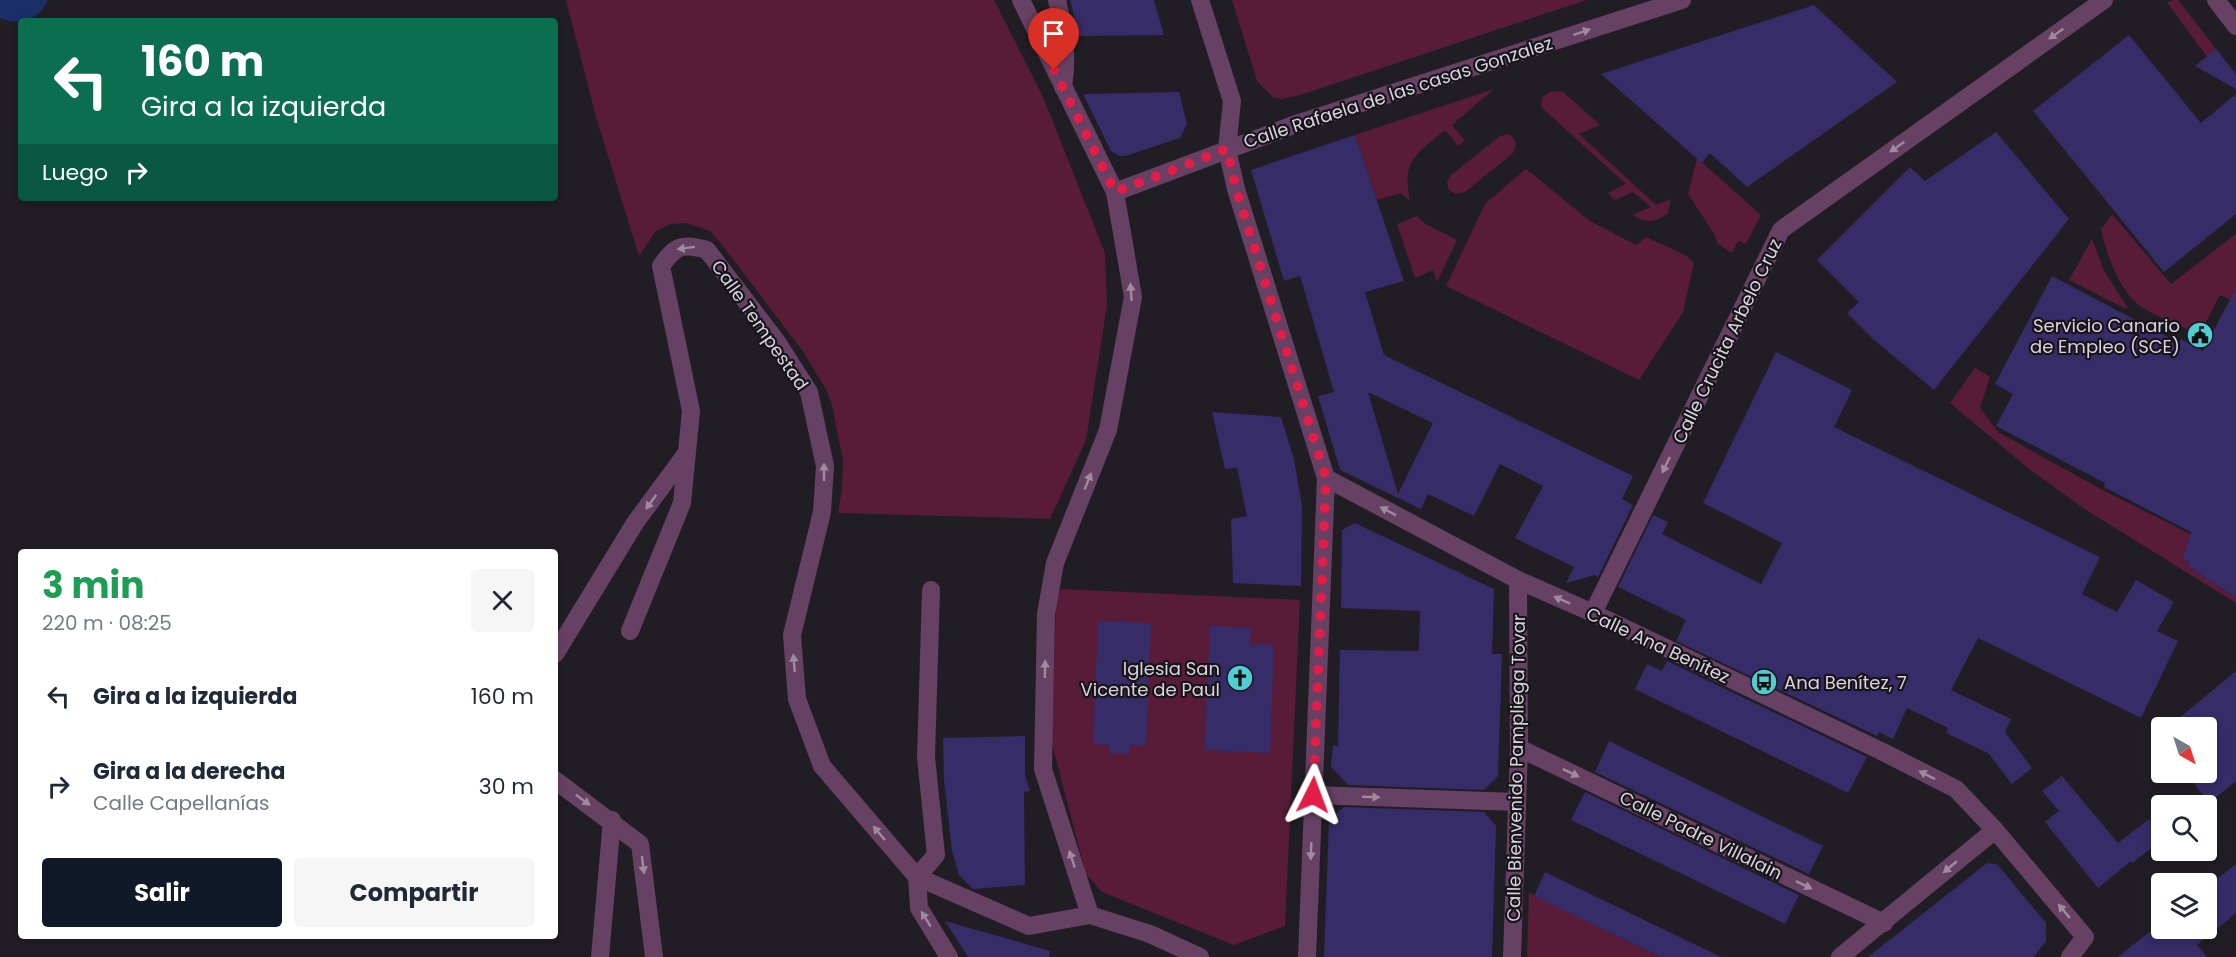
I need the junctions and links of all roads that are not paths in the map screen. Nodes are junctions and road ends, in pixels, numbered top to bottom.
1 (1021, 0) edge
2 (1057, 0) edge
3 (1200, 0) edge
4 (1682, 0) edge
5 (2104, 0) edge
6 (2216, 0) edge
7 (2236, 26) edge
8 (1063, 87) junction
9 (1227, 149) junction
10 (1115, 192) junction
11 (685, 454) junction
12 (1326, 478) junction
13 (1518, 580) junction
14 (931, 590) dead end
15 (1593, 613) junction
16 (630, 631) dead end
17 (558, 649) edge
18 (1519, 748) junction
19 (558, 782) edge
20 (1313, 795) junction
21 (1518, 802) junction
22 (612, 820) junction
23 (1995, 830) junction
24 (917, 877) junction
25 (1090, 915) junction
26 (1884, 923) junction
27 (600, 957) edge
28 (654, 957) edge
29 (949, 957) edge
30 (1200, 957) edge
31 (1307, 957) edge
32 (1512, 957) edge
33 (1840, 957) edge
34 (2070, 957) edge

1 - 8 street
2 - 8 street
3 - 9 street
9 -> 4 street, Calle Rafaela de las casas Gonzalez
5 -> 15 street, Calle Crucita Arbelo Cruz
6 - 7 street
8 - 10 street
9 - 10 street, Calle Rafaela de las casas Gonzalez
9 - 12 street
25 -> 10 street
11 - 16 street, Calle Tempestad
11 -> 17 street, Calle Tempestad
24 -> 11 street, Calle Tempestad
13 -> 12 street, Calle Ana Benítez
12 - 20 street
15 -> 13 street, Calle Ana Benítez
13 - 18 street, Calle Bienvenido Pampliega Tovar
14 - 24 street
23 -> 15 street, Calle Ana Benítez
18 - 21 street, Calle Bienvenido Pampliega Tovar
18 -> 26 street, Calle Padre Villalain
19 -> 22 street
20 -> 21 street
20 -> 31 street
21 - 32 street, Calle Bienvenido Pampliega Tovar
22 - 27 street
22 -> 28 street
23 -> 26 street
34 -> 23 street, Calle Ana Benítez
24 - 25 street, Calle Tempestad
29 -> 24 street
25 - 30 street, Calle Tempestad
26 - 33 street

